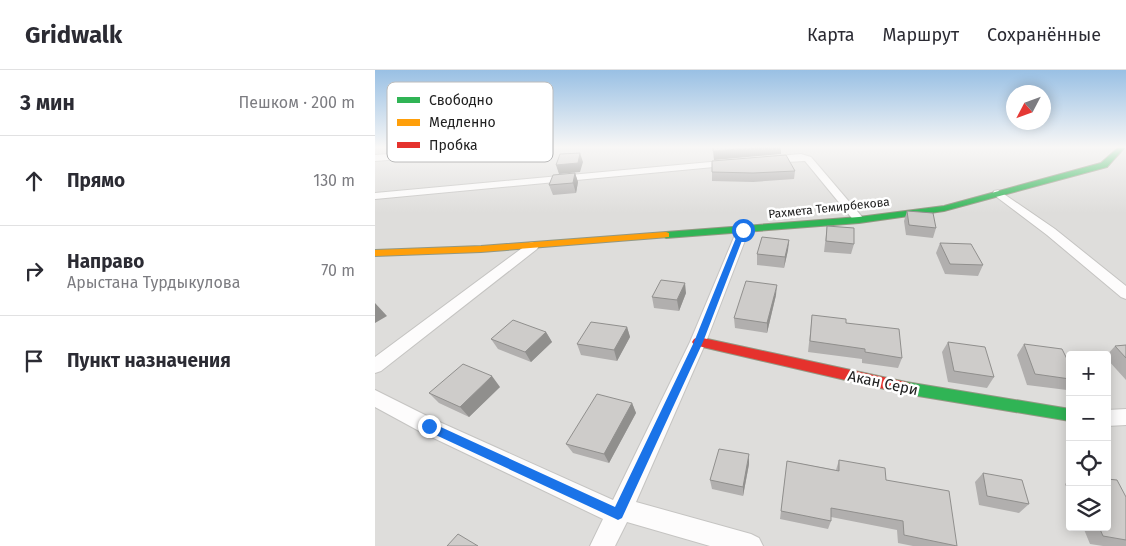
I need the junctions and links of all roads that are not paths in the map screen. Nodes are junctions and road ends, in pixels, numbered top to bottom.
1 (664, 169) edge
2 (817, 169) edge
3 (1087, 169) edge
4 (998, 193) junction
5 (375, 196) edge
6 (859, 220) junction
7 (743, 230) junction
8 (533, 246) junction
9 (375, 253) edge
10 (1126, 294) edge
11 (698, 342) junction
12 (375, 366) edge
13 (375, 398) edge
14 (1066, 414) edge
15 (1126, 417) edge
16 (1111, 418) edge
17 (620, 512) junction
18 (602, 546) edge
19 (751, 546) edge

1 - 5 street
2 - 6 street
3 - 4 street, Рахмета Темирбекова
4 - 6 street, Рахмета Темирбекова
4 - 10 street
6 - 7 street, Рахмета Темирбекова
7 - 8 street, Рахмета Темирбекова
7 - 11 street
8 - 9 street, Рахмета Темирбекова
8 - 12 street
11 - 14 street, Акан Сери
11 - 17 street
13 - 17 street
15 - 16 street
17 - 18 street
17 - 19 street

